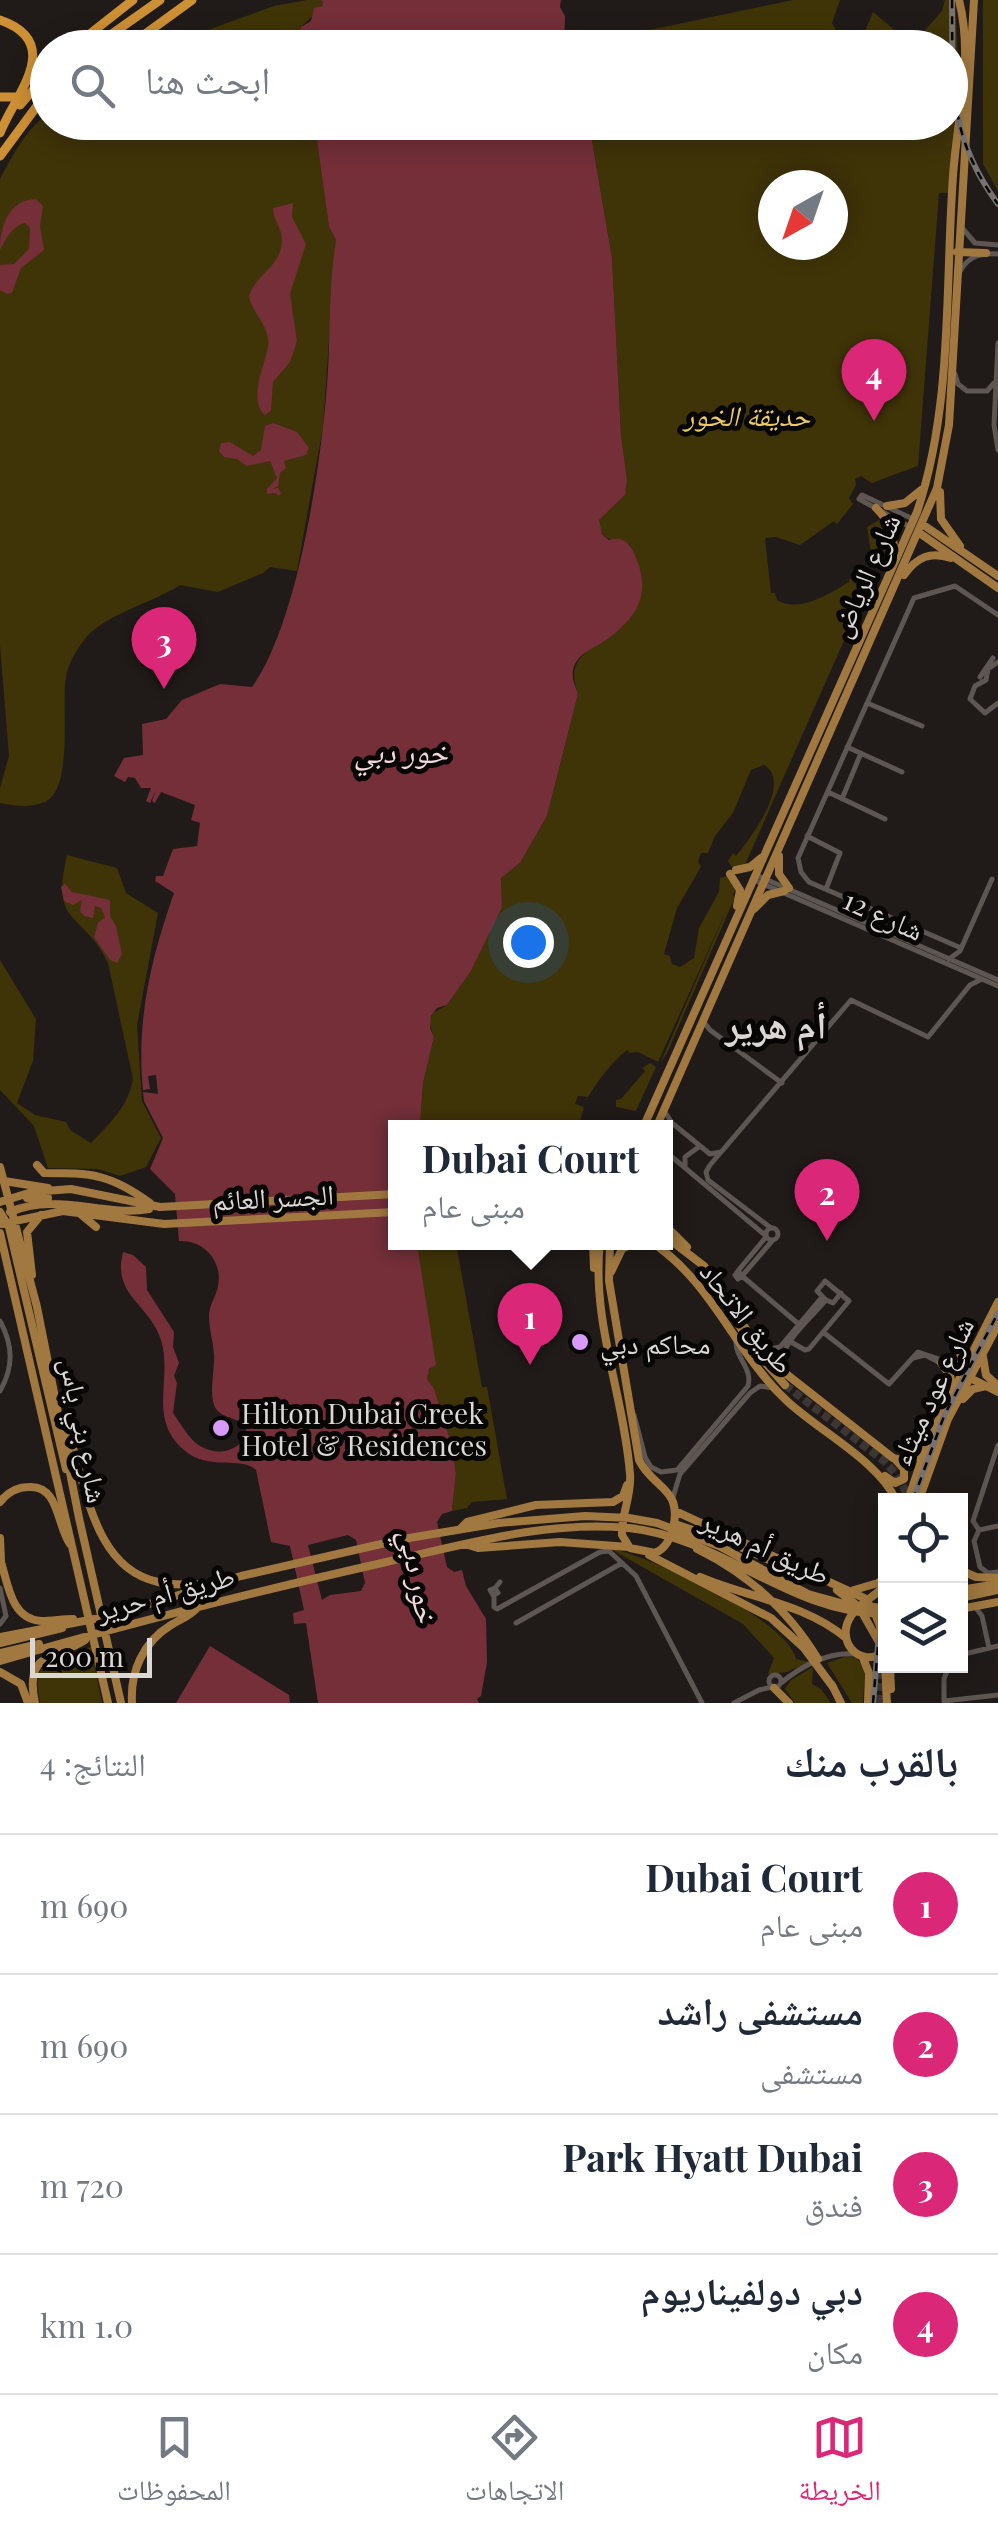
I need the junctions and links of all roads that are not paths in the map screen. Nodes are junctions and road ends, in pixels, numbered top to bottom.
1 (132, 0) edge
2 (160, 0) edge
3 (192, 0) edge
4 (959, 0) edge
5 (974, 0) edge
6 (0, 20) edge
7 (94, 30) edge
8 (118, 30) edge
9 (151, 30) edge
10 (963, 30) edge
11 (30, 53) edge
12 (30, 74) edge
13 (30, 94) edge
14 (30, 96) edge
15 (0, 97) edge
16 (968, 102) edge
17 (969, 106) junction
18 (968, 114) edge
19 (30, 116) edge
20 (0, 134) edge
21 (960, 140) edge
22 (965, 140) edge
23 (0, 156) edge
24 (956, 207) junction
25 (998, 244) edge
26 (958, 252) junction
27 (986, 253) junction
28 (998, 254) edge
29 (956, 287) junction
30 (998, 343) edge
31 (952, 354) junction
32 (996, 380) edge
33 (998, 450) edge
34 (940, 478) junction
35 (926, 482) junction
36 (887, 506) junction
37 (876, 508) junction
38 (913, 520) junction
39 (925, 528) junction
40 (962, 558) junction
41 (998, 576) edge
42 (893, 577) junction
43 (998, 588) edge
44 (998, 614) edge
45 (993, 665) edge
46 (980, 677) dead end
47 (998, 680) edge
48 (867, 703) junction
49 (998, 703) edge
50 (896, 716) junction
51 (893, 725) dead end
52 (922, 726) dead end
53 (847, 748) junction
54 (861, 754) junction
55 (902, 772) dead end
56 (828, 792) junction
57 (842, 799) junction
58 (885, 819) dead end
59 (808, 836) junction
60 (780, 847) junction
61 (767, 850) junction
62 (760, 879) junction
63 (992, 879) dead end
64 (787, 889) junction
65 (826, 889) junction
66 (868, 908) junction
67 (878, 912) junction
68 (748, 917) junction
69 (736, 919) junction
70 (862, 921) junction
71 (872, 925) junction
72 (960, 950) junction
73 (955, 963) junction
74 (970, 974) junction
75 (982, 978) junction
76 (998, 983) edge
77 (970, 985) junction
78 (703, 1021) junction
79 (710, 1030) junction
80 (698, 1032) junction
81 (782, 1082) junction
82 (665, 1109) junction
83 (647, 1120) edge
84 (660, 1120) edge
85 (669, 1120) edge
86 (673, 1123) edge
87 (700, 1146) junction
88 (722, 1152) junction
89 (710, 1154) junction
90 (673, 1158) edge
91 (37, 1164) dead end
92 (710, 1165) junction
93 (0, 1167) edge
94 (684, 1168) junction
95 (4, 1181) junction
96 (50, 1194) junction
97 (388, 1194) edge
98 (157, 1207) junction
99 (5, 1211) edge
100 (78, 1212) junction
101 (388, 1212) edge
102 (44, 1213) junction
103 (154, 1223) junction
104 (96, 1227) dead end
105 (771, 1228) junction
106 (0, 1233) edge
107 (673, 1234) edge
108 (768, 1238) junction
109 (673, 1242) edge
110 (595, 1250) edge
111 (610, 1250) edge
112 (622, 1250) edge
113 (658, 1250) edge
114 (0, 1258) edge
115 (696, 1258) junction
116 (10, 1277) junction
117 (30, 1279) junction
118 (609, 1281) junction
119 (841, 1294) junction
120 (824, 1298) junction
121 (998, 1302) edge
122 (730, 1304) junction
123 (0, 1321) edge
124 (998, 1325) edge
125 (801, 1326) junction
126 (823, 1332) junction
127 (736, 1341) junction
128 (791, 1342) junction
129 (781, 1346) junction
130 (764, 1349) junction
131 (972, 1350) junction
132 (782, 1355) junction
133 (983, 1355) junction
134 (946, 1362) junction
135 (961, 1370) junction
136 (785, 1374) junction
137 (972, 1376) junction
138 (785, 1385) tunnel mouth
139 (986, 1386) junction
140 (773, 1388) junction
141 (952, 1388) junction
142 (998, 1388) edge
143 (748, 1390) junction
144 (0, 1391) edge
145 (60, 1411) junction
146 (632, 1414) junction
147 (948, 1419) junction
148 (625, 1442) junction
149 (998, 1445) edge
150 (922, 1454) junction
151 (893, 1458) junction
152 (860, 1460) junction
153 (74, 1491) junction
154 (891, 1493) edge
155 (910, 1493) edge
156 (922, 1493) edge
157 (672, 1497) junction
158 (0, 1502) edge
159 (675, 1511) junction
160 (998, 1526) edge
161 (462, 1528) junction
162 (980, 1529) junction
163 (449, 1530) joint
164 (689, 1536) junction
165 (0, 1538) edge
166 (466, 1544) junction
167 (72, 1546) junction
168 (452, 1548) joint
169 (630, 1548) junction
170 (644, 1553) junction
171 (1, 1560) edge
172 (622, 1563) junction
173 (677, 1571) junction
174 (968, 1573) edge
175 (878, 1583) edge
176 (884, 1583) edge
177 (214, 1584) junction
178 (998, 1587) edge
179 (0, 1588) edge
180 (496, 1588) dead end
181 (852, 1590) junction
182 (968, 1599) edge
183 (968, 1599) edge
184 (871, 1600) junction
185 (878, 1600) edge
186 (968, 1605) edge
187 (199, 1606) junction
188 (859, 1607) junction
189 (878, 1610) edge
190 (878, 1620) edge
191 (82, 1622) junction
192 (516, 1623) dead end
193 (0, 1624) edge
194 (70, 1624) junction
195 (88, 1636) junction
196 (0, 1637) edge
197 (846, 1639) junction
198 (878, 1641) edge
199 (998, 1646) edge
200 (989, 1648) junction
201 (968, 1652) edge
202 (837, 1653) junction
203 (878, 1653) edge
204 (812, 1654) junction
205 (859, 1656) junction
206 (0, 1657) edge
207 (0, 1672) edge
208 (886, 1673) edge
209 (890, 1673) edge
210 (946, 1673) edge
211 (775, 1682) junction
212 (994, 1699) edge
213 (944, 1702) edge
214 (961, 1702) edge
215 (28, 1703) edge
216 (36, 1703) edge
217 (107, 1703) edge
218 (121, 1703) edge
219 (132, 1703) edge
220 (702, 1703) edge
221 (734, 1703) edge
222 (789, 1703) edge
223 (841, 1703) edge
224 (868, 1703) edge
225 (889, 1703) edge

1 - 7 highway
2 - 8 highway
3 - 9 highway
4 - 10 main road, شارع الرياض
5 - 17 main road, شارع الرياض
6 - 11 highway
12 - 20 highway
13 - 15 highway
14 - 20 highway
16 - 17 main road
17 - 18 main road, شارع الرياض
19 - 23 highway
21 - 24 main road, شارع الرياض
22 - 24 main road, شارع الرياض
24 - 25 street
24 - 26 main road, شارع الرياض
24 - 35 main road, شارع الرياض
26 - 27 main road
26 - 29 main road, شارع الرياض
27 - 28 street
27 - 29 street
29 - 31 main road, شارع الرياض
30 - 32 street
31 - 32 street
31 - 34 main road, شارع الرياض
32 - 33 street
34 - 39 main road, شارع الرياض
34 - 40 main road
35 - 36 main road
35 - 38 main road, شارع الرياض
36 - 37 street
36 - 38 street
37 - 38 street
37 - 42 main road
38 - 39 main road
38 - 39 main road
38 - 42 main road, شارع الرياض
39 - 40 main road
39 - 42 main road, شارع الرياض
40 - 41 main road
40 - 42 main road
40 - 43 main road
42 - 60 main road, شارع الرياض
42 - 61 main road, شارع الرياض
44 - 48 street
45 - 46 street
45 - 47 street
45 - 49 street
48 - 50 street
48 - 53 street
50 - 51 street
50 - 52 street
53 - 54 street
53 - 56 street
54 - 55 street
54 - 57 street
56 - 57 street
56 - 59 street
57 - 58 street
59 - 65 street
59 - 65 street
60 - 62 main road, شارع الرياض
60 - 64 main road
61 - 62 main road, شارع الرياض
61 - 69 main road
62 - 64 street, شارع 12
62 - 68 main road, شارع الرياض
62 - 69 main road, شارع الرياض
63 - 72 street
64 - 68 main road
64 - 70 street, شارع 12
64 - 73 street, شارع 12
65 - 66 street
66 - 67 street
66 - 70 street
67 - 71 street
67 - 72 street
68 - 78 main road, شارع الرياض
69 - 83 main road, شارع الرياض
70 - 71 street, شارع 12
71 - 73 street, شارع 12
72 - 73 street
72 - 73 street
73 - 74 street, شارع 12
73 - 76 street, شارع 12
74 - 75 street, شارع 12
74 - 77 street
75 - 76 street, شارع 12
75 - 77 street
77 - 81 street
78 - 79 street
78 - 80 main road, شارع الرياض
79 - 80 street
79 - 81 street
80 - 82 main road, شارع الرياض
81 - 88 street
82 - 84 main road, شارع الرياض
82 - 85 street
86 - 87 street
87 - 89 street
87 - 94 street
88 - 89 street
88 - 92 street
89 - 92 street
90 - 94 street
91 - 98 main road
92 - 105 street
93 - 95 main road, شارع بني ياس
94 - 108 street
95 - 96 main road
95 - 99 main road, شارع بني ياس
96 - 98 main road
96 - 99 main road
97 - 98 main road, الجسر العائم
98 - 99 main road, الجسر العائم
98 - 103 main road
99 - 102 main road
99 - 117 main road, شارع بني ياس
99 - 153 main road
100 - 102 main road
100 - 103 main road
100 - 104 main road
101 - 103 main road, الجسر العائم
102 - 117 main road
105 - 108 street
105 - 108 street
106 - 116 main road, شارع بني ياس
107 - 115 main road
108 - 125 street
109 - 115 main road, طريق الاتحاد
110 - 148 main road
111 - 118 main road
112 - 118 main road
113 - 127 main road, طريق الاتحاد
114 - 116 main road
115 - 122 main road, طريق الاتحاد
116 - 167 main road, شارع بني ياس
117 - 145 main road, شارع بني ياس
118 - 146 main road
119 - 120 street
119 - 120 street
119 - 126 street
120 - 125 street
121 - 131 main road, شارع عود ميثاء
122 - 130 main road, طريق الاتحاد
122 - 138 main road
123 - 144 street
124 - 133 main road, شارع عود ميثاء
125 - 128 street
125 - 129 street
126 - 128 street
126 - 134 street
127 - 140 main road, طريق الاتحاد
127 - 143 street
128 - 132 street
129 - 130 street
129 - 132 street
130 - 136 main road, طريق الاتحاد
131 - 134 main road
131 - 135 main road, شارع عود ميثاء
132 - 136 street
133 - 137 main road, شارع عود ميثاء
133 - 142 main road
134 - 135 street
134 - 141 main road
135 - 137 main road
135 - 141 main road, شارع عود ميثاء
136 - 151 main road, طريق الاتحاد
137 - 139 main road
137 - 142 main road
137 - 147 main road, شارع عود ميثاء
139 - 142 main road
139 - 147 main road
140 - 143 street
140 - 152 main road, طريق الاتحاد
141 - 150 main road, شارع عود ميثاء
143 - 146 street
143 - 157 street
145 - 153 main road, شارع بني ياس
145 - 177 main road
146 - 157 main road
147 - 156 main road, شارع عود ميثاء
148 - 161 main road
148 - 169 main road
149 - 162 street
150 - 151 main road
150 - 155 main road, شارع عود ميثاء
151 - 152 main road
152 - 154 main road, طريق الاتحاد
153 - 218 main road, شارع بني ياس
157 - 159 main road
158 - 167 main road
159 - 170 main road
159 - 181 main road
160 - 162 street
161 - 163 main road, طريق أم هرير
161 - 164 main road, طريق أم هرير
162 - 178 street
163 - 177 main road, طريق أم حرير
164 - 166 main road, طريق أم هرير
164 - 188 main road
164 - 189 main road, طريق أم هرير
164 - 204 main road
165 - 171 main road
166 - 168 main road, طريق أم هرير
166 - 169 main road
167 - 217 main road, شارع بني ياس
168 - 187 main road, طريق أم حرير
169 - 170 main road
170 - 173 main road
171 - 191 main road
172 - 180 street
172 - 192 street
172 - 220 street
173 - 197 main road
173 - 204 main road
174 - 178 main road
175 - 181 main road
176 - 184 main road
177 - 191 main road, طريق أم حرير
178 - 182 main road
178 - 183 main road
179 - 193 street
181 - 184 main road
184 - 185 main road
184 - 188 main road
184 - 190 main road
186 - 200 street
187 - 195 main road, طريق أم حرير
187 - 219 main road
188 - 197 main road
188 - 198 main road
191 - 194 main road, طريق أم حرير
194 - 196 main road, طريق أم حرير
194 - 196 main road
195 - 206 main road, طريق أم حرير
195 - 216 main road
197 - 202 street
197 - 205 main road
199 - 200 street
200 - 201 street
202 - 205 street
202 - 211 street
203 - 205 main road
204 - 223 main road
205 - 224 main road
207 - 215 main road
208 - 225 main road
209 - 225 main road
210 - 213 street
211 - 221 street
211 - 222 main road
212 - 214 street
213 - 214 street

